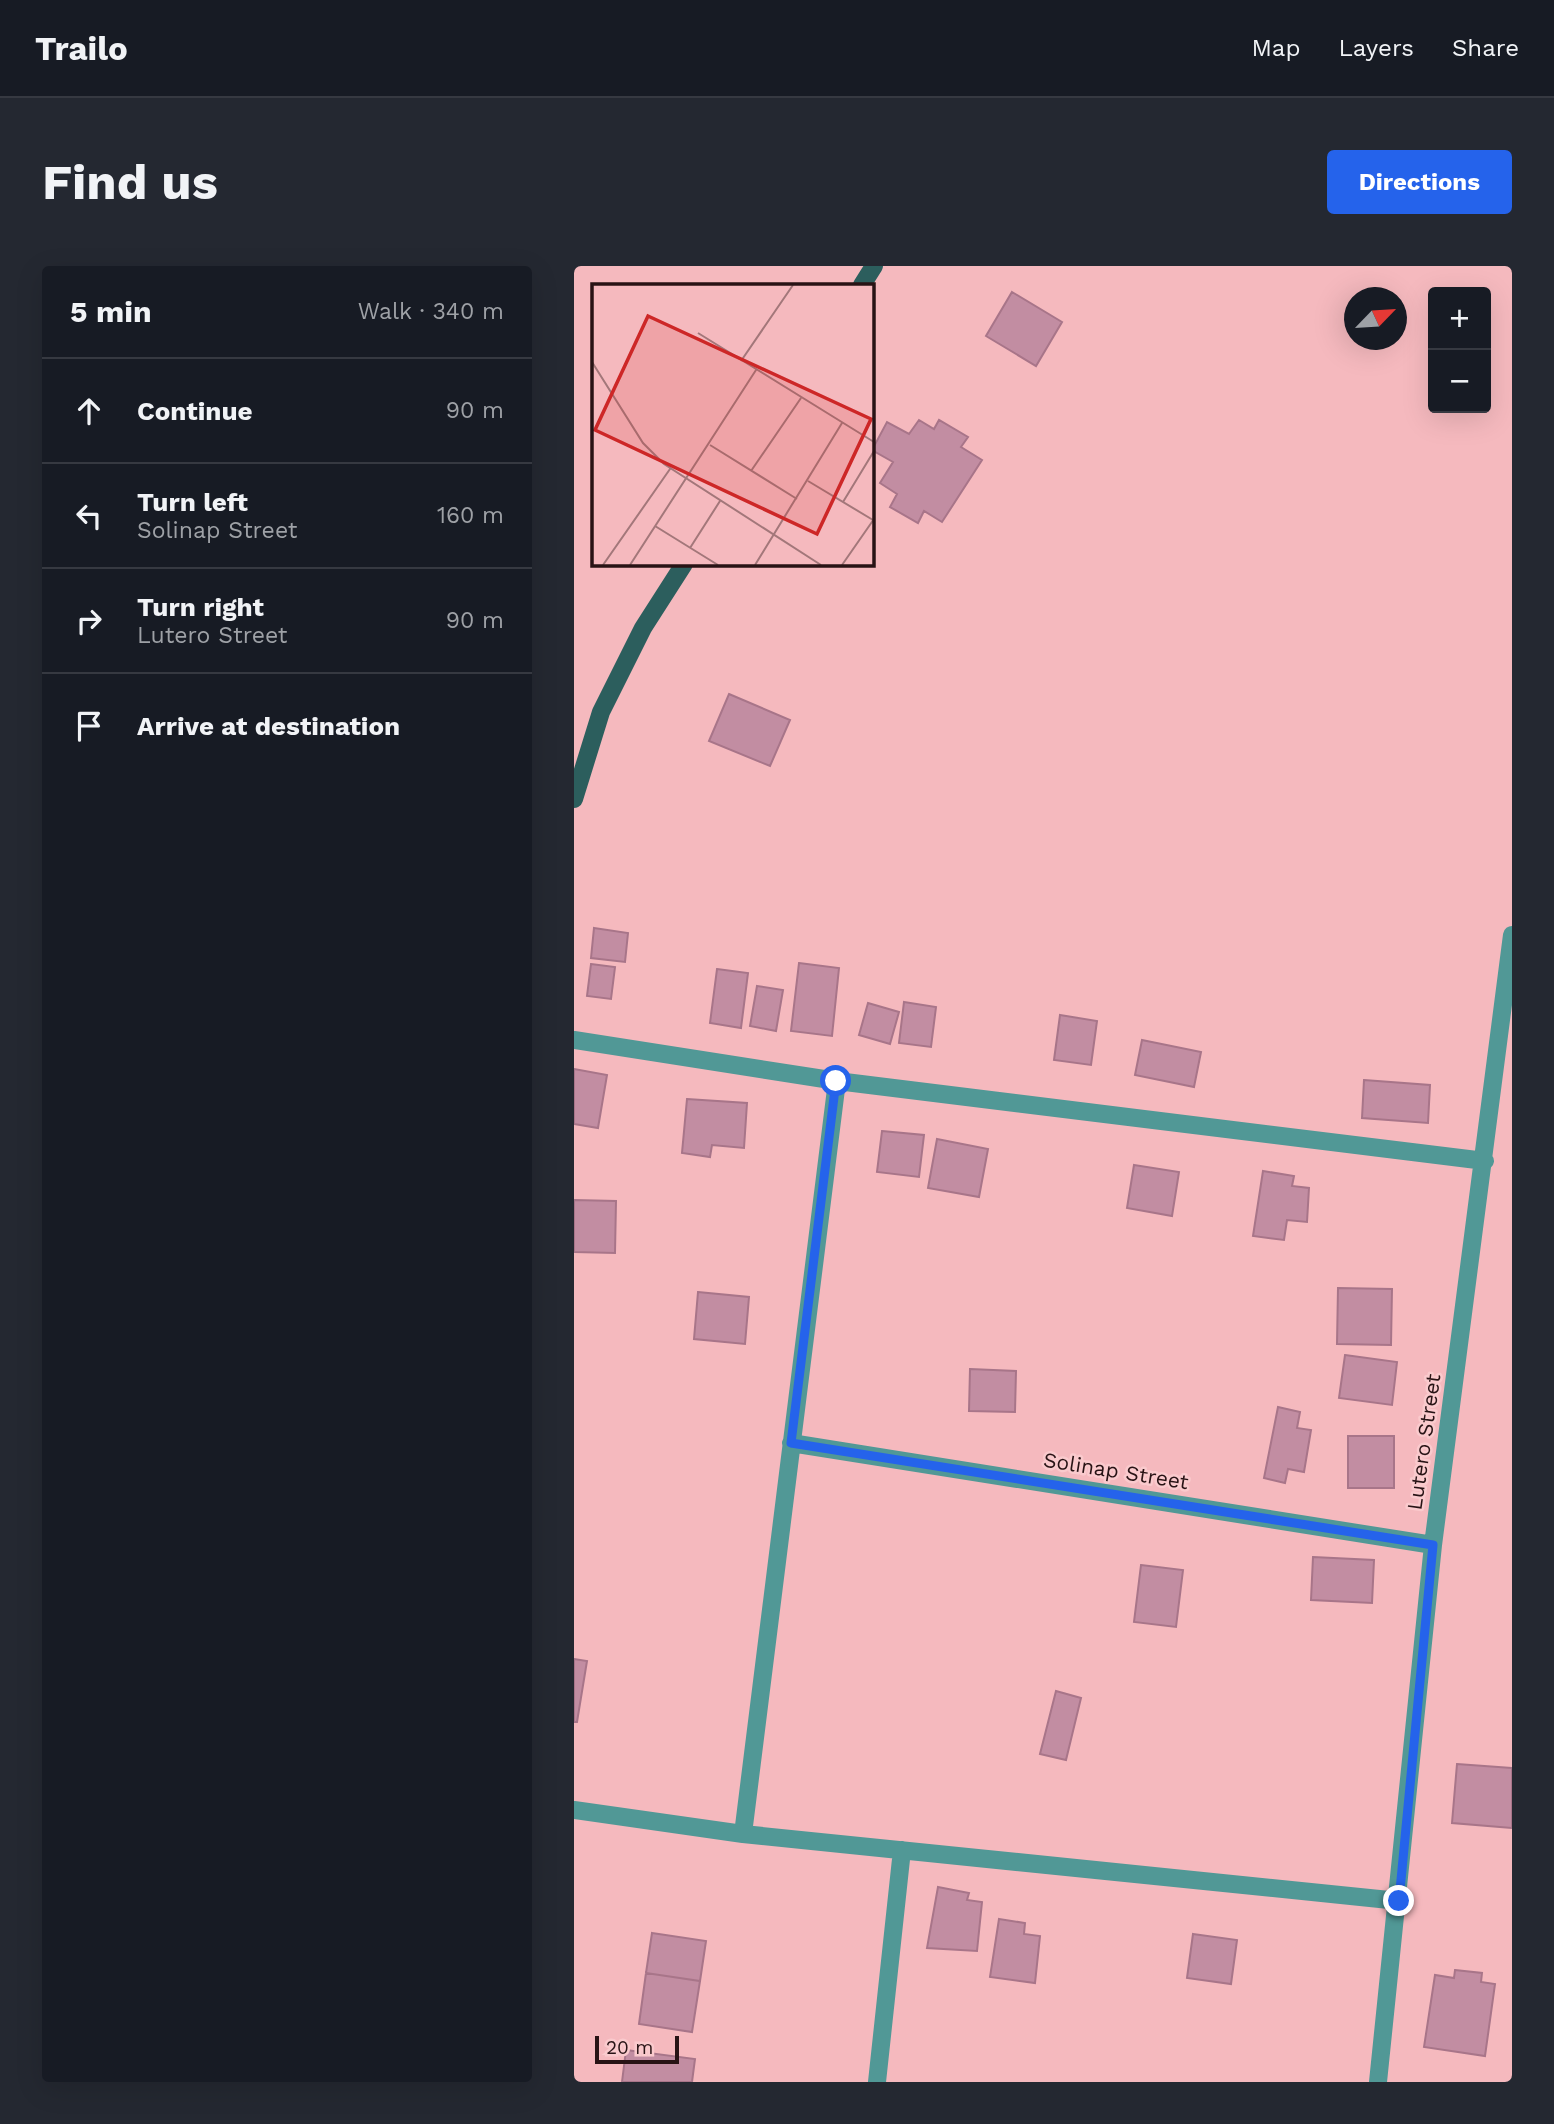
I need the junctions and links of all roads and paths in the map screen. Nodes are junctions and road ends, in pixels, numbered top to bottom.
1 (874, 266) edge
2 (863, 284) edge
3 (683, 565) edge
4 (574, 799) edge
5 (1512, 935) edge
6 (1506, 1030) edge
7 (574, 1040) edge
8 (836, 1081) junction
9 (1485, 1161) junction
10 (791, 1443) junction
11 (1433, 1545) junction
12 (574, 1810) edge
13 (743, 1834) junction
14 (902, 1850) junction
15 (1399, 1901) junction
16 (877, 2082) edge
17 (1378, 2082) edge

1 - 2 main road
3 - 4 main road
5 - 6 street, Lutero Street
6 - 9 street, Lutero Street
7 - 8 street
8 - 9 street
8 - 10 street
9 - 11 street, Lutero Street
10 - 11 street, Solinap Street
10 - 13 street
11 - 15 street, Lutero Street
12 - 13 street
13 - 14 street
14 - 15 street
14 - 16 street
15 - 17 street, Lutero Street

